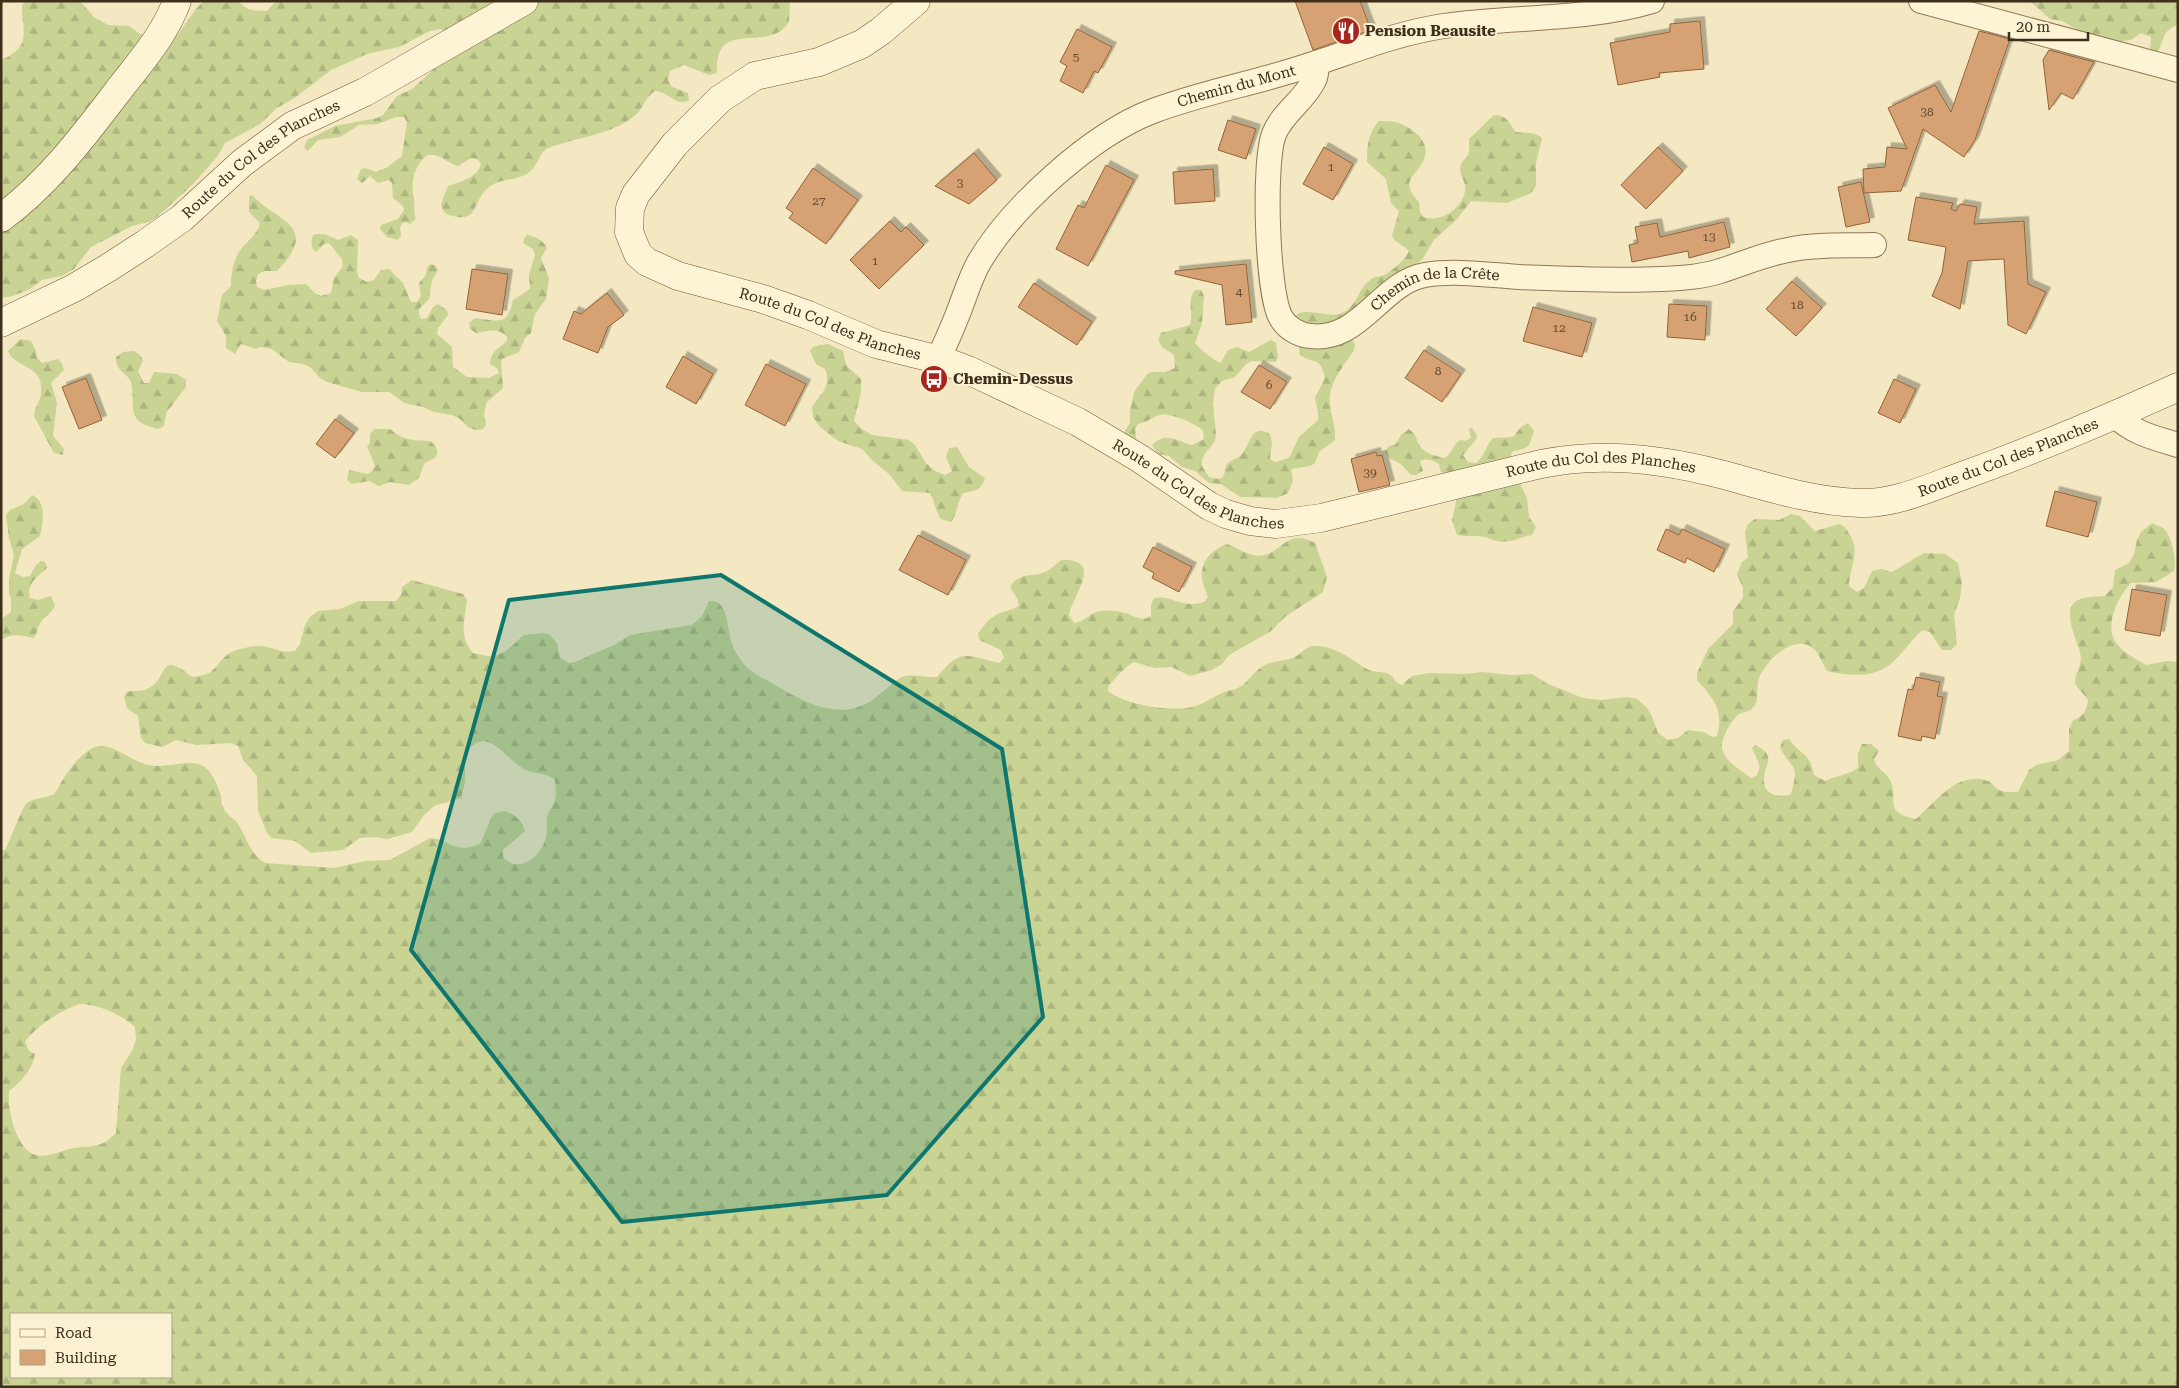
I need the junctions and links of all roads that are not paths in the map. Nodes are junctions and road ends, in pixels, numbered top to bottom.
1 (177, 1) edge
2 (524, 1) edge
3 (916, 1) edge
4 (1652, 1) edge
5 (1921, 1) edge
6 (1316, 63) junction
7 (2178, 70) edge
8 (1, 218) edge
9 (1874, 245) dead end
10 (1, 323) edge
11 (938, 359) junction
12 (2178, 386) edge
13 (2115, 414) junction
14 (2178, 445) edge

1 - 8 street
2 - 10 street, Route du Col des Planches
3 - 11 street, Route du Col des Planches
4 - 6 street, Chemin du Mont
5 - 7 street
6 - 9 street, Chemin de la Crête
6 - 11 street, Chemin du Mont
11 - 13 street, Route du Col des Planches
12 - 13 street, Route du Col des Planches
13 - 14 street

